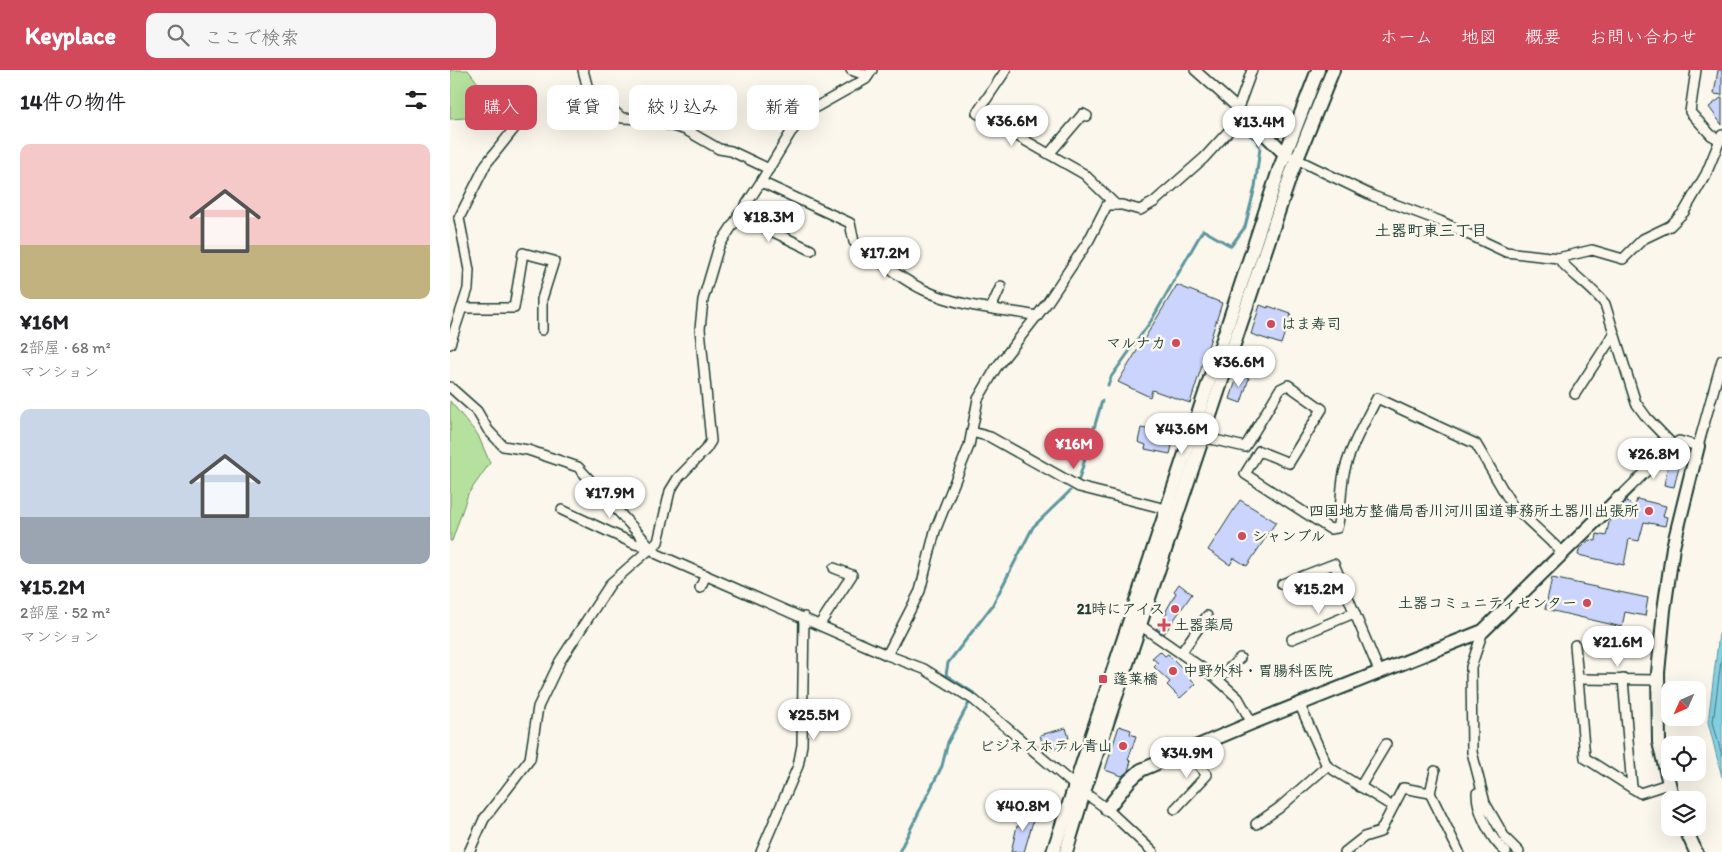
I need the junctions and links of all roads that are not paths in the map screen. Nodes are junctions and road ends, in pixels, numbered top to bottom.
1 (583, 70) edge
2 (851, 70) edge
3 (1006, 70) edge
4 (1195, 70) edge
5 (1252, 70) edge
6 (1318, 70) edge
7 (1333, 70) edge
8 (1696, 70) edge
9 (870, 73) edge
10 (1238, 108) junction
11 (1087, 116) dead end
12 (1252, 122) joint
13 (513, 130) edge
14 (1720, 137) edge
15 (1050, 154) junction
16 (1285, 154) junction
17 (1297, 160) junction
18 (769, 169) junction
19 (761, 182) junction
20 (1116, 206) junction
21 (738, 215) junction
22 (811, 250) dead end
23 (1558, 258) junction
24 (1001, 286) dead end
25 (462, 308) junction
26 (991, 308) junction
27 (1038, 316) junction
28 (542, 330) dead end
29 (1614, 334) junction
30 (450, 344) edge
31 (1722, 360) edge
32 (450, 387) edge
33 (1575, 394) dead end
34 (972, 432) junction
35 (1197, 436) junction
36 (1672, 445) junction
37 (1698, 446) junction
38 (1245, 447) junction
39 (1258, 451) junction
40 (1619, 498) joint
41 (562, 510) dead end
42 (1172, 510) junction
43 (652, 547) junction
44 (1563, 553) junction
45 (834, 568) dead end
46 (706, 575) junction
47 (1282, 584) dead end
48 (700, 588) dead end
49 (1354, 613) junction
50 (1207, 616) dead end
51 (804, 617) junction
52 (1136, 622) junction
53 (820, 624) junction
54 (1484, 631) junction
55 (1292, 638) dead end
56 (1575, 645) dead end
57 (1181, 653) junction
58 (887, 655) junction
59 (1240, 658) dead end
60 (1378, 671) junction
61 (1218, 679) junction
62 (1578, 679) junction
63 (1624, 679) junction
64 (1658, 680) junction
65 (1299, 703) junction
66 (1252, 722) junction
67 (1386, 744) dead end
68 (1189, 749) junction
69 (1327, 766) junction
70 (1435, 771) dead end
71 (1478, 781) junction
72 (1668, 784) junction
73 (1360, 787) junction
74 (1079, 788) junction
75 (1632, 788) junction
76 (1670, 791) edge
77 (1430, 792) junction
78 (1388, 803) dead end
79 (1175, 809) dead end
80 (1107, 810) junction
81 (1256, 824) dead end
82 (1689, 836) edge
83 (1499, 850) edge
84 (470, 852) edge
85 (761, 852) edge
86 (1053, 852) edge
87 (1066, 852) edge
88 (1153, 852) edge
89 (1345, 852) edge
90 (1459, 852) edge
91 (1520, 852) edge
92 (1696, 852) edge

1 - 18 street
2 - 9 street
3 - 15 street
4 - 10 street
5 - 10 street
6 - 16 street
7 - 17 street
8 - 14 street
9 - 18 street
10 - 12 street
10 - 20 street
11 - 15 street
12 - 16 street
13 - 25 street
14 - 23 street
15 - 20 street
16 - 17 street
16 - 35 street
17 - 23 street
17 - 35 street
18 - 19 street
19 - 21 street
19 - 26 street
20 - 27 street
21 - 22 street
21 - 43 street
23 - 29 street
24 - 26 street
25 - 28 street
25 - 30 street
26 - 27 street
27 - 34 street
29 - 33 street
29 - 36 street
31 - 37 street
32 - 43 street
34 - 42 street
34 - 58 street
35 - 38 street
35 - 42 street
36 - 37 street
36 - 40 street
37 - 64 street
38 - 39 street
38 - 39 street
39 - 44 street
40 - 44 street
41 - 43 street
42 - 52 street
43 - 46 street
43 - 84 street
44 - 54 street
45 - 53 street
46 - 48 street
46 - 51 street
47 - 49 street
49 - 55 street
49 - 60 street
50 - 57 street
51 - 53 street
51 - 85 street
52 - 57 street
52 - 74 street
53 - 58 street
54 - 60 street
54 - 71 street
56 - 62 street
57 - 61 street
58 - 74 street
59 - 61 street
60 - 65 street
61 - 66 street
62 - 63 street
62 - 75 street
63 - 64 street
63 - 75 street
64 - 72 street
65 - 66 street
65 - 69 street
66 - 68 street
67 - 73 street
68 - 79 street
68 - 80 street
69 - 73 street
69 - 81 street
70 - 77 street
71 - 83 street
71 - 91 street
72 - 75 street
72 - 76 street
73 - 78 street
74 - 80 street
74 - 86 street
74 - 87 street
77 - 89 street
77 - 90 street
80 - 88 street
82 - 92 street

